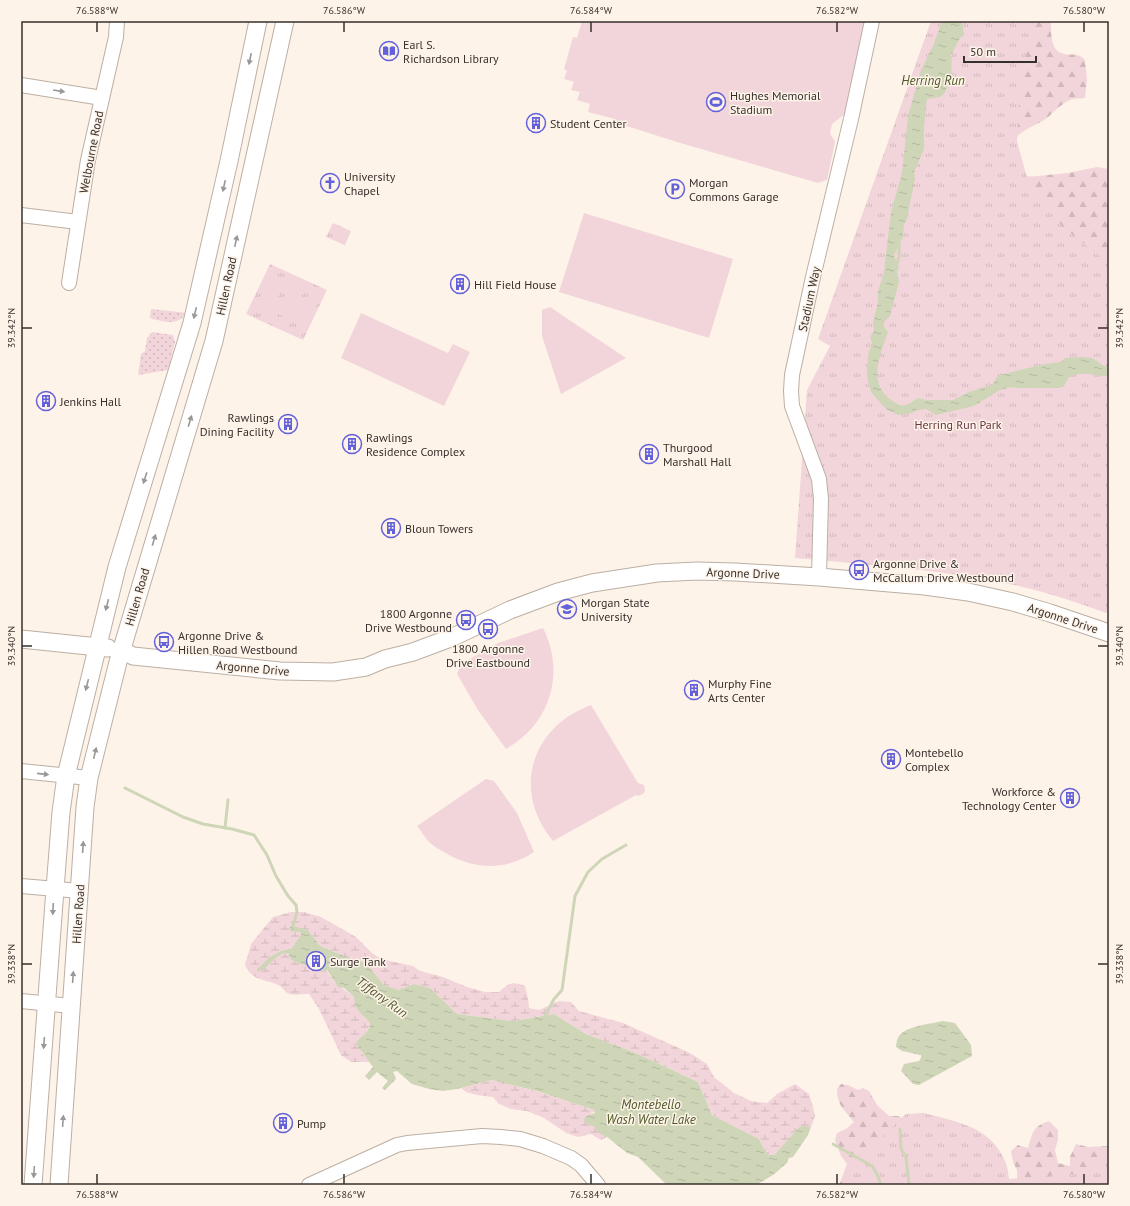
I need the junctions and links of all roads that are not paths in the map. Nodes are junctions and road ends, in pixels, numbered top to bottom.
1 (117, 21) edge
2 (258, 21) edge
3 (285, 21) edge
4 (872, 21) edge
5 (21, 85) edge
6 (243, 92) junction
7 (102, 98) junction
8 (268, 98) junction
9 (21, 215) edge
10 (78, 222) junction
11 (69, 283) dead end
12 (189, 334) junction
13 (214, 341) junction
14 (154, 449) junction
15 (179, 458) junction
16 (819, 577) junction
17 (1109, 633) edge
18 (21, 639) edge
19 (97, 647) junction
20 (121, 650) junction
21 (21, 771) edge
22 (66, 776) junction
23 (89, 778) junction
24 (21, 886) edge
25 (55, 889) junction
26 (80, 891) junction
27 (21, 1002) edge
28 (46, 1004) junction
29 (71, 1006) junction
30 (33, 1185) edge
31 (59, 1185) edge
32 (309, 1185) edge
33 (598, 1185) edge

1 - 7 street, Welbourne Road
2 -> 6 main road, Hillen Road
3 - 8 main road, Hillen Road
4 - 16 street, Stadium Way
5 -> 7 street
6 - 8 main road
6 -> 12 main road, Hillen Road
7 - 10 street, Welbourne Road
13 -> 8 main road, Hillen Road
9 - 10 street
10 - 11 street, Welbourne Road
12 - 13 main road
12 - 14 main road, Hillen Road
15 -> 13 main road, Hillen Road
14 - 15 main road
14 -> 19 main road, Hillen Road
20 -> 15 main road, Hillen Road
16 - 17 main road, Argonne Drive
16 - 20 main road, Argonne Drive
18 - 19 main road, Argonne Drive
19 - 20 main road, Argonne Drive
19 -> 22 main road, Hillen Road
23 -> 20 main road, Hillen Road
21 -> 22 street
22 - 23 street
22 - 25 main road, Hillen Road
26 -> 23 main road, Hillen Road
24 - 25 street
25 - 26 street
25 -> 28 main road, Hillen Road
29 -> 26 main road, Hillen Road
27 - 28 street
28 - 29 street
28 -> 30 main road, Hillen Road
31 -> 29 main road, Hillen Road
32 - 33 street

